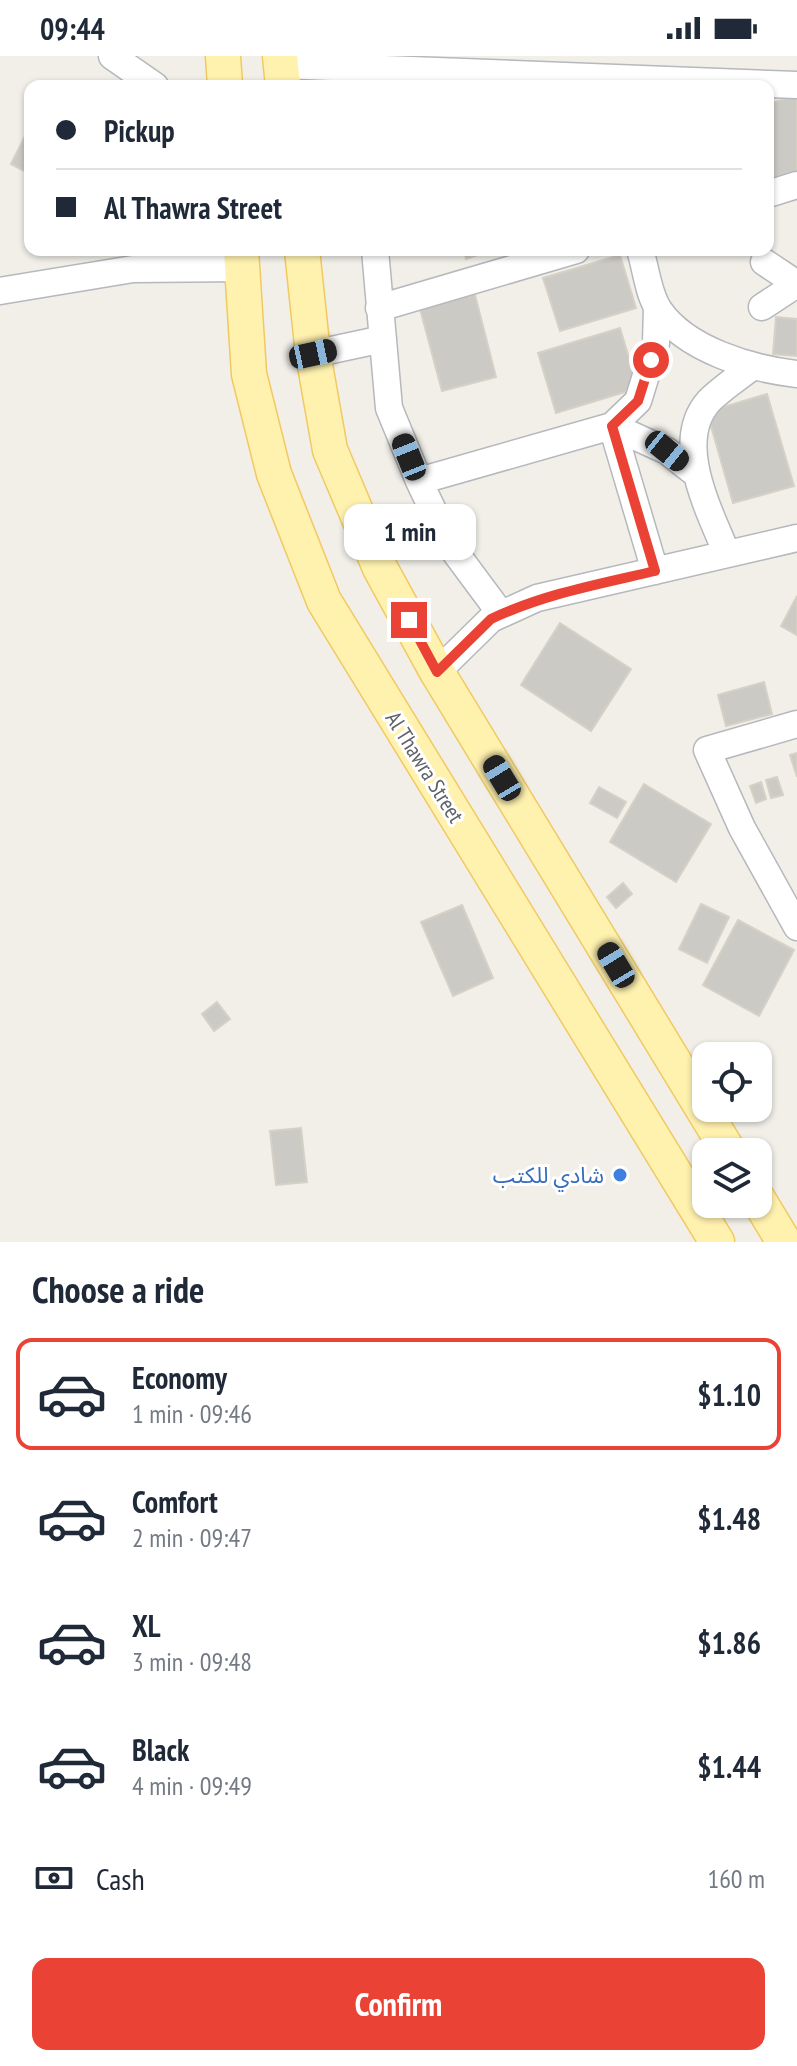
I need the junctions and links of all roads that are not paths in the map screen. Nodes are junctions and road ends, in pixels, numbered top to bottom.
1 (112, 56) edge
2 (223, 56) edge
3 (281, 69) edge
4 (146, 80) edge
5 (225, 80) edge
6 (636, 80) edge
7 (774, 84) edge
8 (797, 85) edge
9 (797, 185) edge
10 (774, 192) edge
11 (303, 256) edge
12 (375, 256) edge
13 (556, 256) edge
14 (642, 256) edge
15 (242, 259) edge
16 (764, 262) dead end
17 (797, 284) edge
18 (0, 291) edge
19 (657, 307) junction
20 (762, 307) dead end
21 (379, 308) junction
22 (383, 339) junction
23 (313, 354) junction
24 (753, 366) junction
25 (797, 374) edge
26 (612, 426) junction
27 (695, 473) junction
28 (419, 481) junction
29 (797, 538) edge
30 (727, 554) junction
31 (655, 571) junction
32 (501, 614) junction
33 (437, 672) junction
34 (797, 724) edge
35 (797, 927) edge
36 (720, 1138) edge
37 (769, 1218) edge
38 (797, 1234) edge
39 (717, 1242) edge
40 (784, 1242) edge

1 - 4 street
2 - 5 main road
3 - 6 street
7 - 8 street
9 - 10 street
11 - 23 main road
12 - 21 street
13 - 21 street
14 - 19 street
15 - 18 street
15 - 39 main road, Al Thawra Street
16 - 17 street
17 - 20 street
19 - 24 street
19 - 26 street
21 - 22 street
22 - 23 street
22 - 28 street
23 - 33 main road
24 - 25 street
24 - 27 street
26 - 27 street
26 - 28 street
26 - 31 street
27 - 30 street
28 - 32 street
29 - 30 street
30 - 31 street
31 - 32 street
32 - 33 street
33 - 36 main road
34 - 35 street
37 - 40 main road
38 - 40 street

